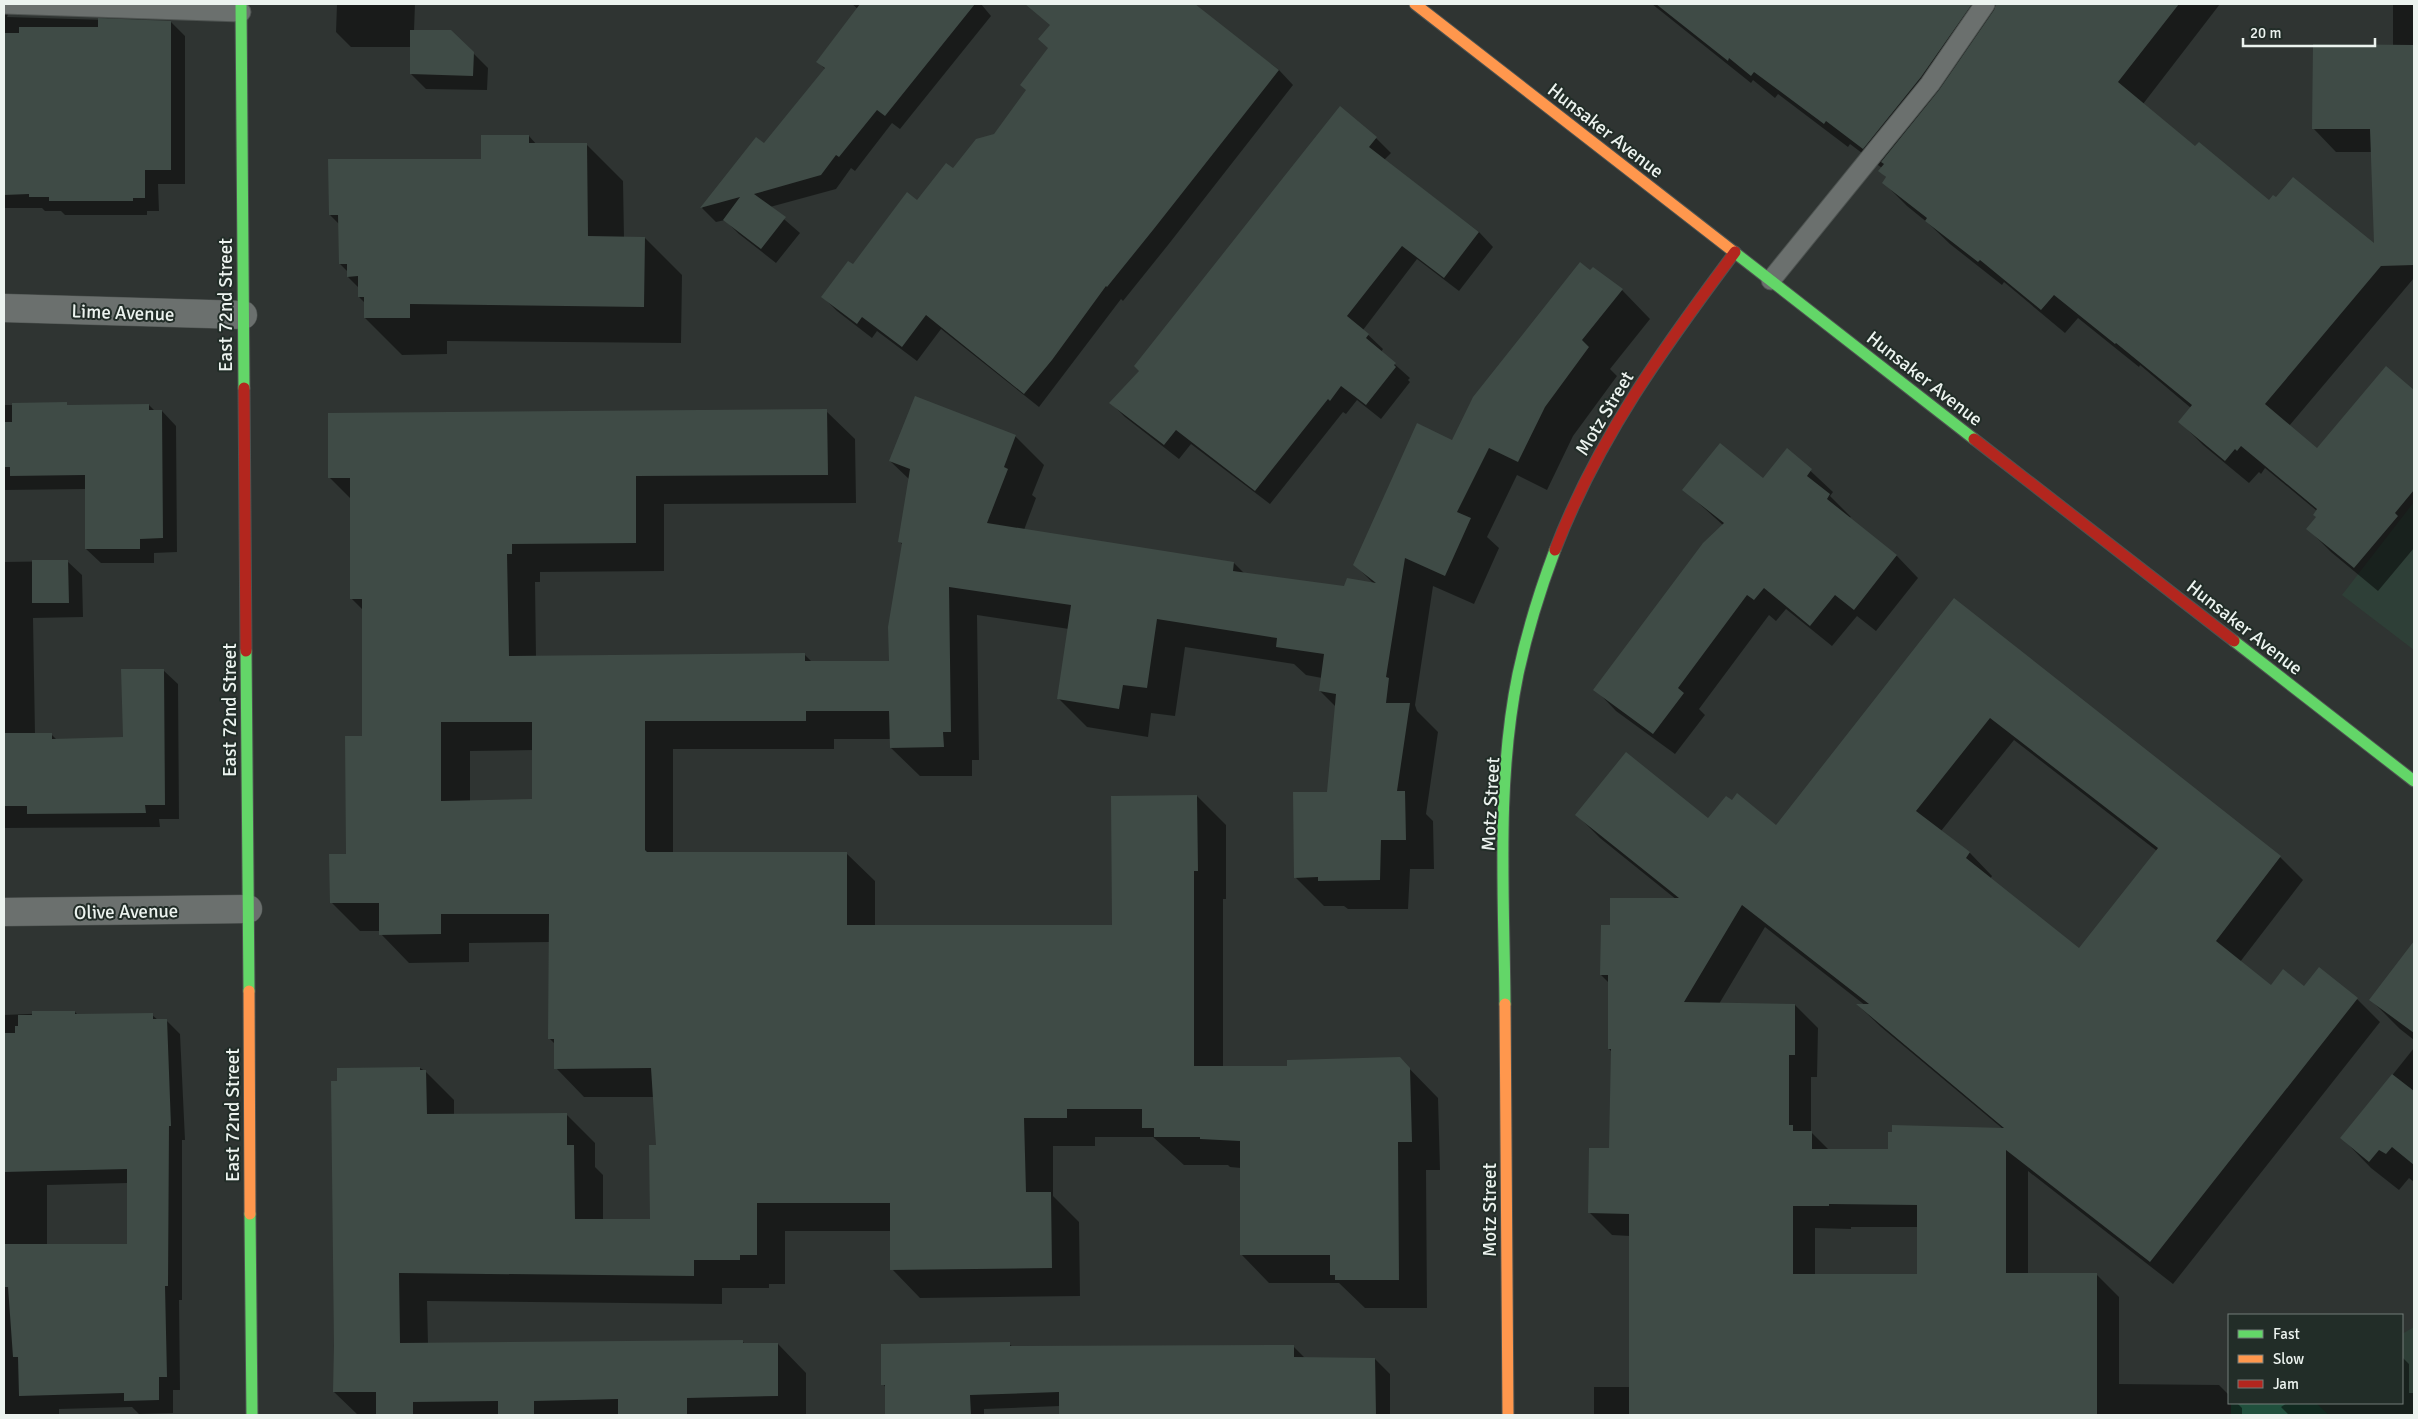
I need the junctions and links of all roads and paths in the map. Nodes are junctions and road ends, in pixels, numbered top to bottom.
1 (4, 4) edge
2 (1415, 4) edge
3 (1985, 4) edge
4 (241, 8) edge
5 (1735, 252) junction
6 (1771, 280) junction
7 (4, 308) edge
8 (243, 315) junction
9 (2414, 781) edge
10 (248, 909) junction
11 (4, 912) edge
12 (252, 1415) edge
13 (1508, 1415) edge

1 - 4 lane
2 - 5 street, Hunsaker Avenue
3 - 6 lane
4 - 8 street, East 72nd Street
5 - 6 street, Hunsaker Avenue
5 - 13 street, Motz Street
6 - 9 street, Hunsaker Avenue
7 - 8 street, Lime Avenue
8 - 10 street, East 72nd Street
10 - 11 street, Olive Avenue
10 - 12 street, East 72nd Street

